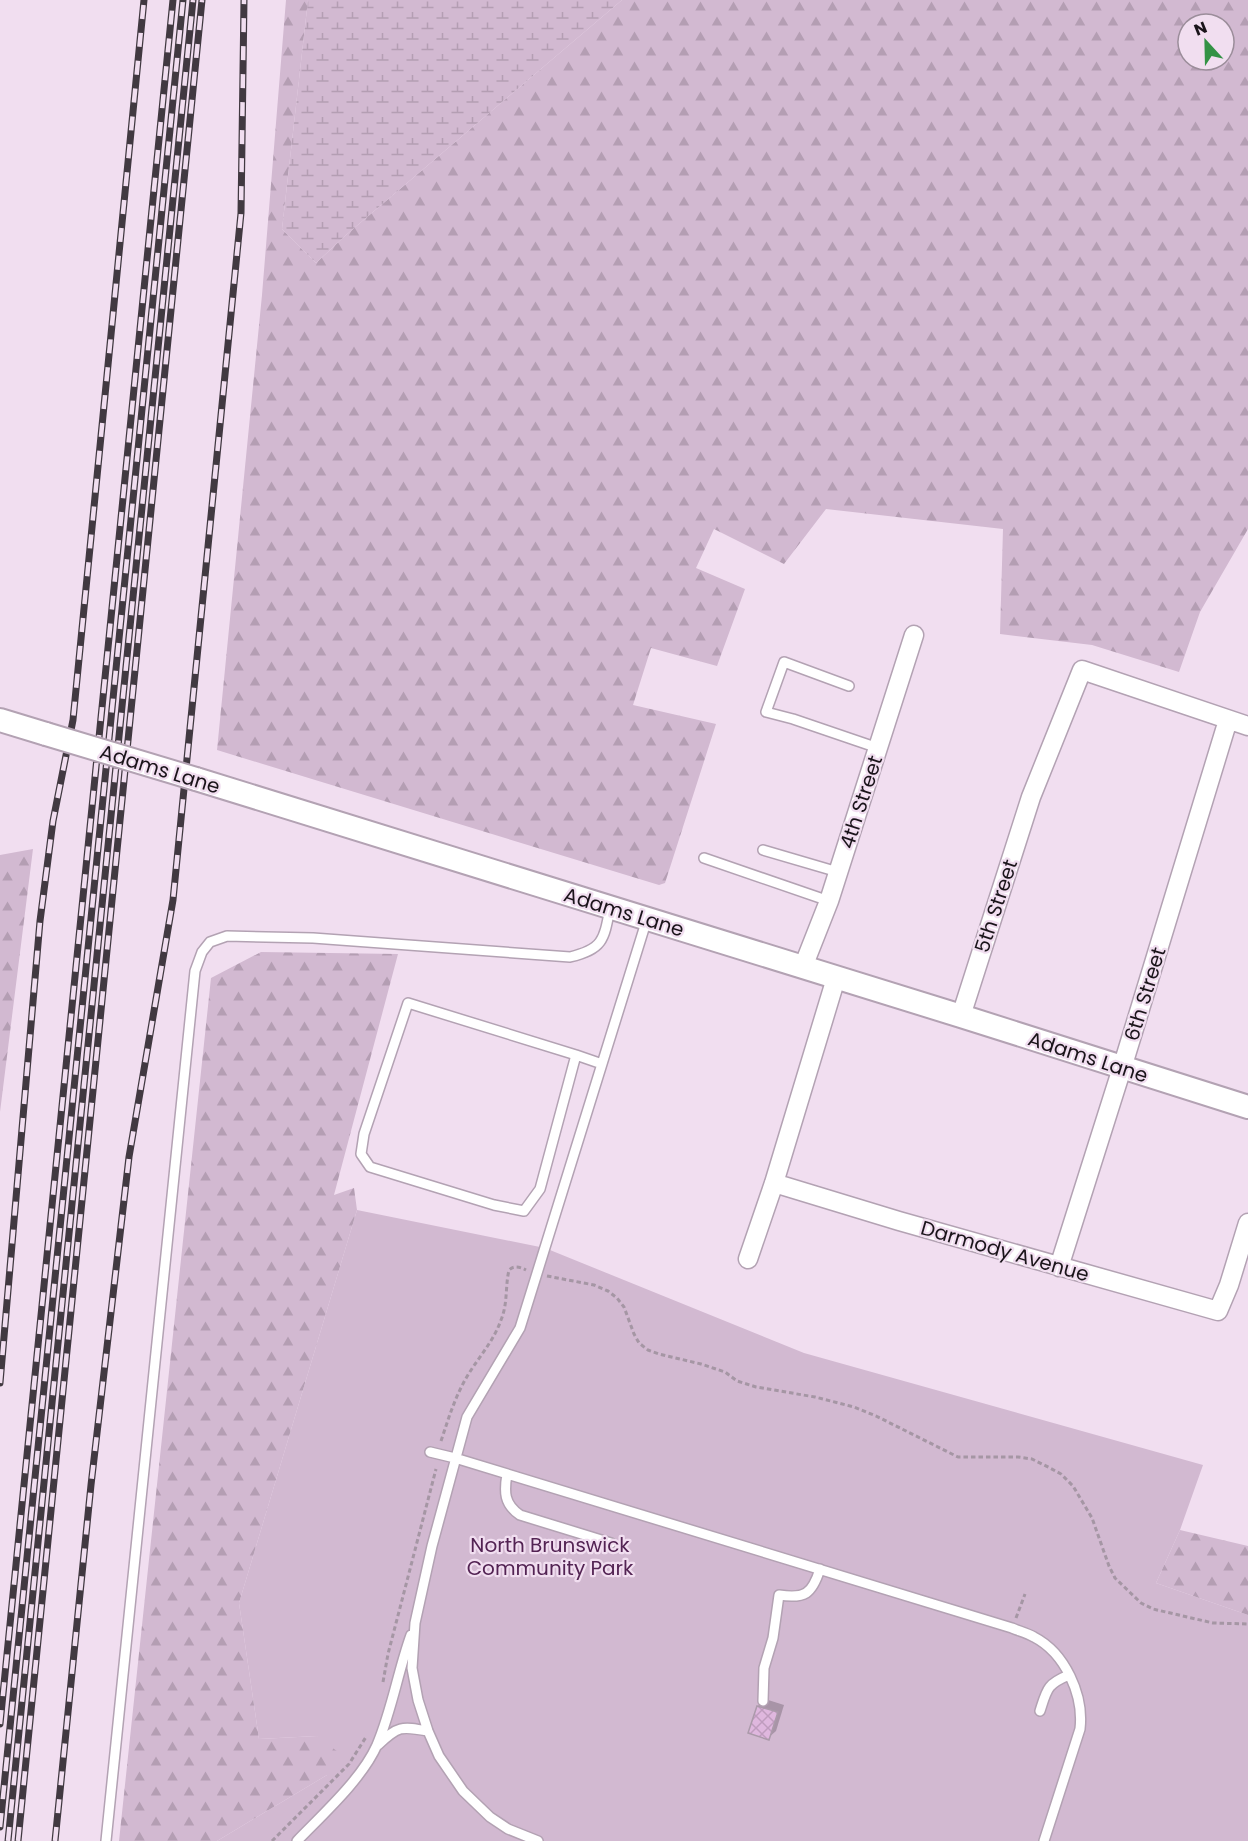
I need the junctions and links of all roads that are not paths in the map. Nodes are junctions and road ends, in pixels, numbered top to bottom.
1 (914, 635) dead end
2 (849, 686) dead end
3 (0, 720) edge
4 (1228, 720) junction
5 (1248, 726) edge
6 (878, 748) junction
7 (763, 850) dead end
8 (704, 858) dead end
9 (838, 872) junction
10 (829, 901) junction
11 (610, 908) junction
12 (647, 919) junction
13 (803, 967) junction
14 (836, 978) junction
15 (961, 1016) junction
16 (576, 1055) junction
17 (602, 1064) junction
18 (1122, 1068) junction
19 (1248, 1107) edge
20 (774, 1183) junction
21 (1248, 1222) edge
22 (748, 1259) dead end
23 (1059, 1267) junction
24 (430, 1452) dead end
25 (455, 1458) junction
26 (507, 1474) junction
27 (611, 1543) dead end
28 (820, 1569) junction
29 (415, 1623) junction
30 (1069, 1675) junction
31 (763, 1701) dead end
32 (1040, 1711) dead end
33 (428, 1731) junction
34 (376, 1747) junction
35 (1044, 1840) edge
36 (106, 1841) edge
37 (297, 1841) edge
38 (538, 1841) edge

1 - 6 street, 4th Street
2 - 6 lane
3 - 11 street, Adams Lane, bridge
4 - 5 street
4 - 15 street, 5th Street
4 - 18 street, 6th Street
6 - 9 street, 4th Street
7 - 9 lane
8 - 10 lane
9 - 10 street, 4th Street
10 - 13 street, 4th Street
11 - 12 street, Adams Lane
11 - 36 lane
12 - 13 street, Adams Lane
12 - 17 lane
13 - 14 street, Adams Lane
14 - 15 street, Adams Lane
14 - 20 street
15 - 18 street, Adams Lane
16 - 16 lane
16 - 17 lane
17 - 25 lane
18 - 19 street, Adams Lane
18 - 23 street, 6th Street
20 - 22 street
20 - 23 street, Darmody Avenue
21 - 23 street, Darmody Avenue
24 - 25 lane
25 - 26 lane
25 - 29 lane
26 - 27 lane
26 - 28 lane
28 - 30 lane
28 - 31 lane
29 - 33 lane
29 - 34 lane
30 - 32 lane
30 - 35 lane
33 - 34 lane
33 - 38 lane
34 - 37 lane

